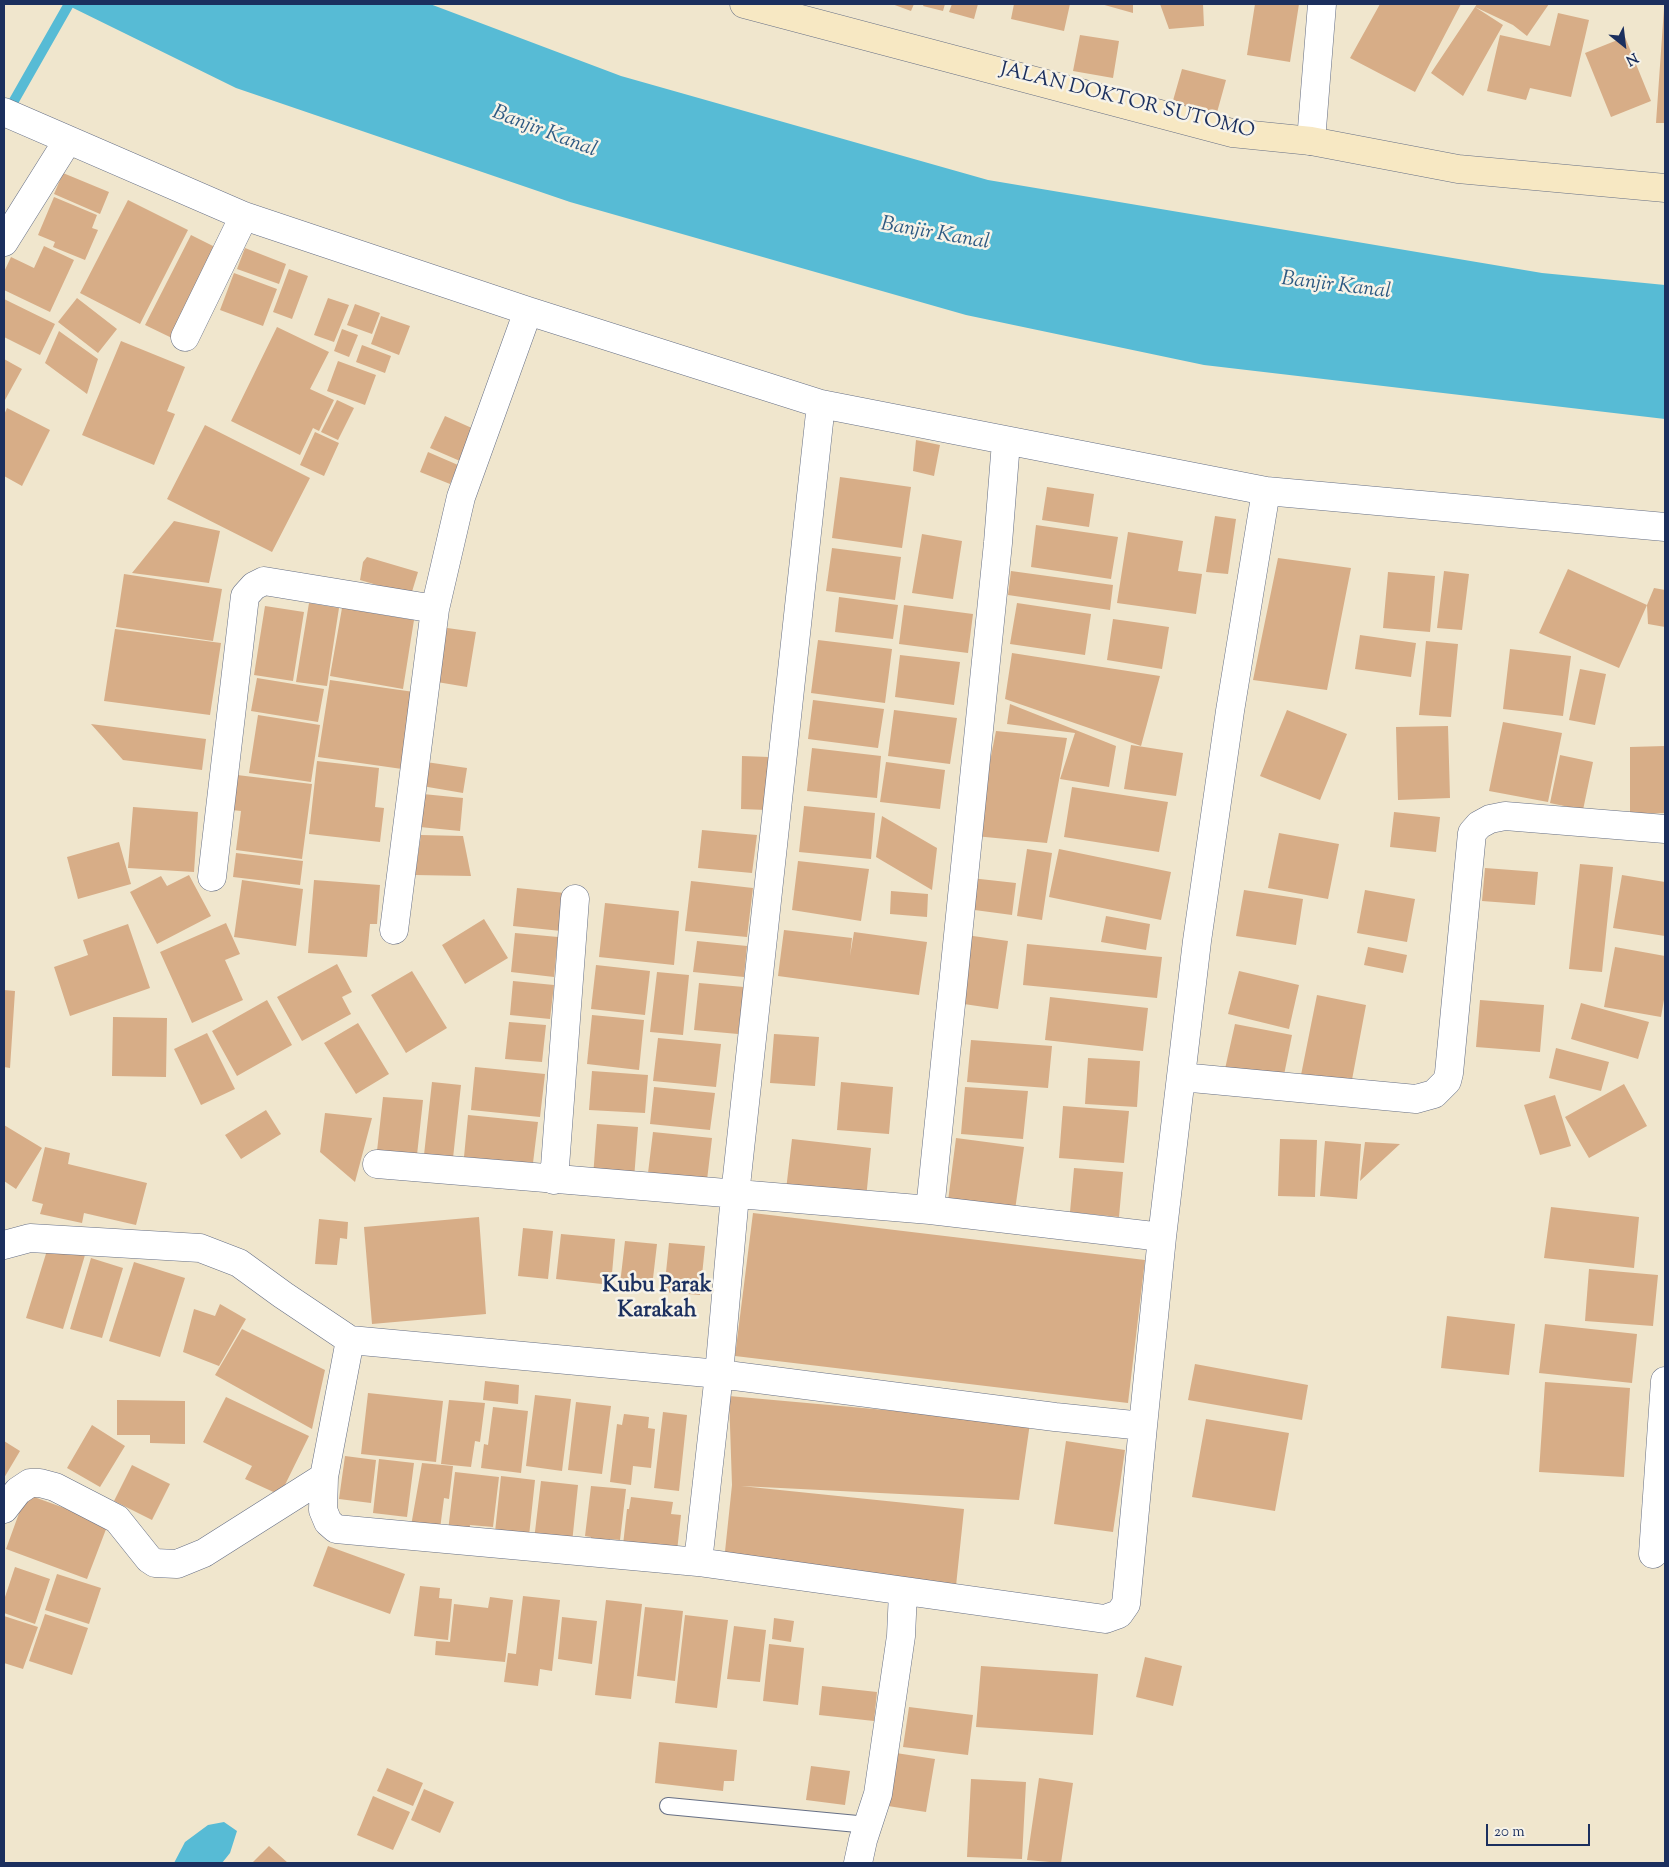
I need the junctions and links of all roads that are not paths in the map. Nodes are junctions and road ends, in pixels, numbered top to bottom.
1 (744, 4) edge
2 (1322, 4) edge
3 (4, 112) edge
4 (62, 138) junction
5 (1311, 141) junction
6 (1665, 188) edge
7 (244, 216) junction
8 (4, 242) edge
9 (528, 311) junction
10 (185, 337) dead end
11 (821, 404) junction
12 (1006, 442) junction
13 (1266, 492) junction
14 (1665, 527) edge
15 (435, 609) junction
16 (1665, 829) edge
17 (212, 877) dead end
18 (575, 898) dead end
19 (394, 930) dead end
20 (1181, 1077) junction
21 (377, 1164) dead end
22 (554, 1180) junction
23 (735, 1195) junction
24 (930, 1210) junction
25 (1162, 1237) junction
26 (4, 1245) edge
27 (350, 1340) junction
28 (719, 1374) junction
29 (1665, 1381) edge
30 (1143, 1426) junction
31 (324, 1477) junction
32 (4, 1509) edge
33 (1653, 1554) dead end
34 (698, 1562) junction
35 (903, 1592) junction
36 (668, 1806) dead end
37 (868, 1825) junction
38 (858, 1863) edge

1 - 5 street, JALAN DOKTOR SUTOMO
2 - 5 street
3 - 4 street
4 - 7 street
4 - 8 street
5 - 6 street, JALAN DOKTOR SUTOMO
7 - 9 street
7 - 10 street
9 - 11 street
9 - 15 street
11 - 12 street
11 - 23 street
12 - 13 street
12 - 24 street
13 - 14 street
13 - 20 street
15 - 17 street
15 - 19 street
16 - 20 street
18 - 22 street
20 - 25 street
21 - 22 street
22 - 23 street
23 - 24 street
23 - 28 street
24 - 25 street
25 - 30 street
26 - 27 street
27 - 28 street
27 - 31 street
28 - 30 street
28 - 34 street
29 - 33 street
30 - 35 street
31 - 32 street
31 - 34 street
34 - 35 street
35 - 37 street
36 - 37 lane
37 - 38 street

